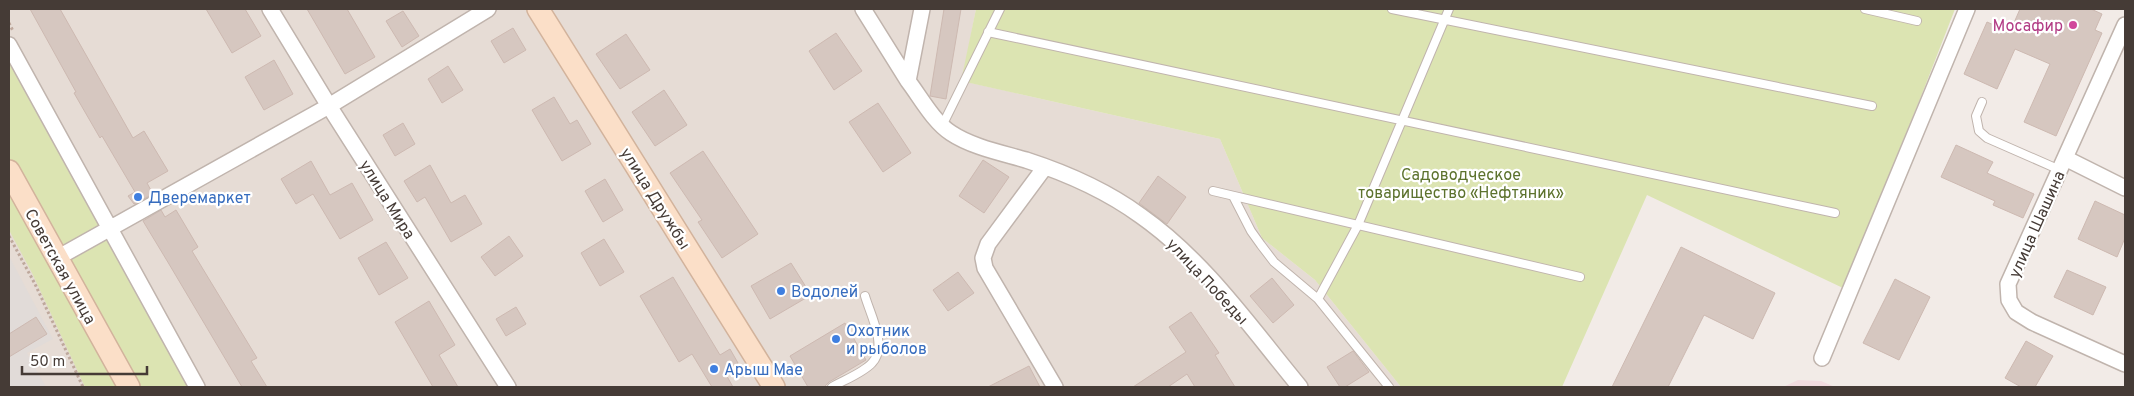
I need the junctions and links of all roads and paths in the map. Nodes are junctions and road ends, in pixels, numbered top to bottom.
1 (270, 9) edge
2 (488, 9) edge
3 (538, 9) edge
4 (863, 9) edge
5 (922, 9) edge
6 (1000, 9) edge
7 (1392, 9) edge
8 (1449, 9) edge
9 (1866, 9) edge
10 (1967, 9) edge
11 (1444, 19) junction
12 (1917, 21) dead end
13 (2125, 25) edge
14 (988, 32) junction
15 (9, 46) edge
16 (908, 81) junction
17 (1982, 102) dead end
18 (329, 106) junction
19 (1872, 106) dead end
20 (1400, 120) junction
21 (942, 126) junction
22 (2062, 164) junction
23 (1045, 166) junction
24 (9, 171) edge
25 (2125, 188) edge
26 (1213, 191) dead end
27 (1233, 196) junction
28 (1835, 213) dead end
29 (1358, 225) junction
30 (109, 229) junction
31 (9, 236) edge
32 (57, 258) junction
33 (1580, 277) dead end
34 (865, 296) dead end
35 (1318, 299) junction
36 (1822, 358) dead end
37 (2125, 364) edge
38 (83, 387) edge
39 (129, 387) edge
40 (197, 387) edge
41 (508, 387) edge
42 (774, 387) edge
43 (832, 387) edge
44 (1055, 387) edge
45 (1300, 387) edge
46 (1389, 387) edge

1 - 18 street, улица Мира
2 - 18 street
3 - 42 street, улица Дружбы
4 - 16 street
5 - 16 street
6 - 14 lane
7 - 11 lane
8 - 11 lane
9 - 12 lane
10 - 36 street
11 - 19 lane
11 - 20 lane
13 - 22 street, улица Шашина
14 - 20 lane
14 - 21 lane
15 - 30 street
16 - 21 street
17 - 22 lane
18 - 30 street
18 - 41 street, улица Мира
20 - 28 lane
20 - 29 lane
21 - 23 street, улица Победы
22 - 25 street
22 - 37 street, улица Шашина
23 - 44 street
23 - 45 street, улица Победы
24 - 32 street, Советская улица
26 - 27 lane
27 - 29 lane
27 - 35 lane
29 - 33 lane
29 - 35 lane
30 - 32 street
30 - 40 street
31 - 38 path
32 - 39 street, Советская улица
34 - 43 lane
35 - 46 lane

